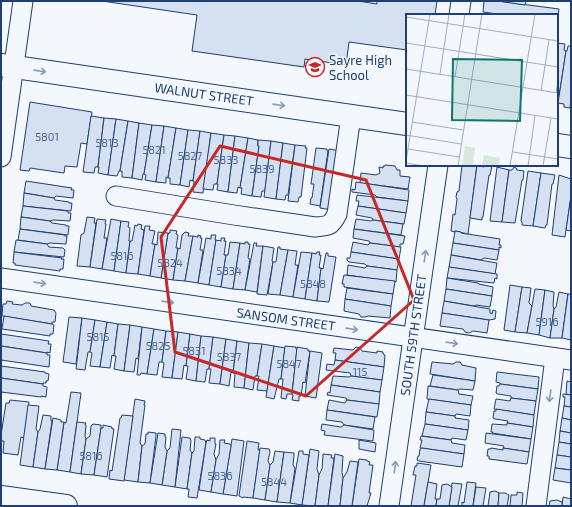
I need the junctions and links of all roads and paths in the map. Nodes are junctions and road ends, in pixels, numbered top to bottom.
1 (24, 1) edge
2 (461, 1) edge
3 (459, 14) edge
4 (7, 66) edge
5 (351, 116) junction
6 (406, 124) edge
7 (558, 145) edge
8 (571, 147) edge
9 (1, 157) edge
10 (438, 166) edge
11 (116, 196) dead end
12 (1, 278) edge
13 (413, 338) junction
14 (563, 359) edge
15 (1, 497) edge
16 (66, 506) edge
17 (389, 506) edge
18 (536, 506) edge

1 - 4 street
2 - 3 street
4 -> 5 main road, WALNUT STREET
4 - 9 street
5 - 6 main road, WALNUT STREET
5 - 11 street
7 - 8 main road
13 -> 10 street, SOUTH 59TH STREET
12 -> 13 street, SANSOM STREET
13 -> 14 street, SANSOM STREET
17 -> 13 street, SOUTH 59TH STREET
14 -> 18 street
15 - 16 main road

